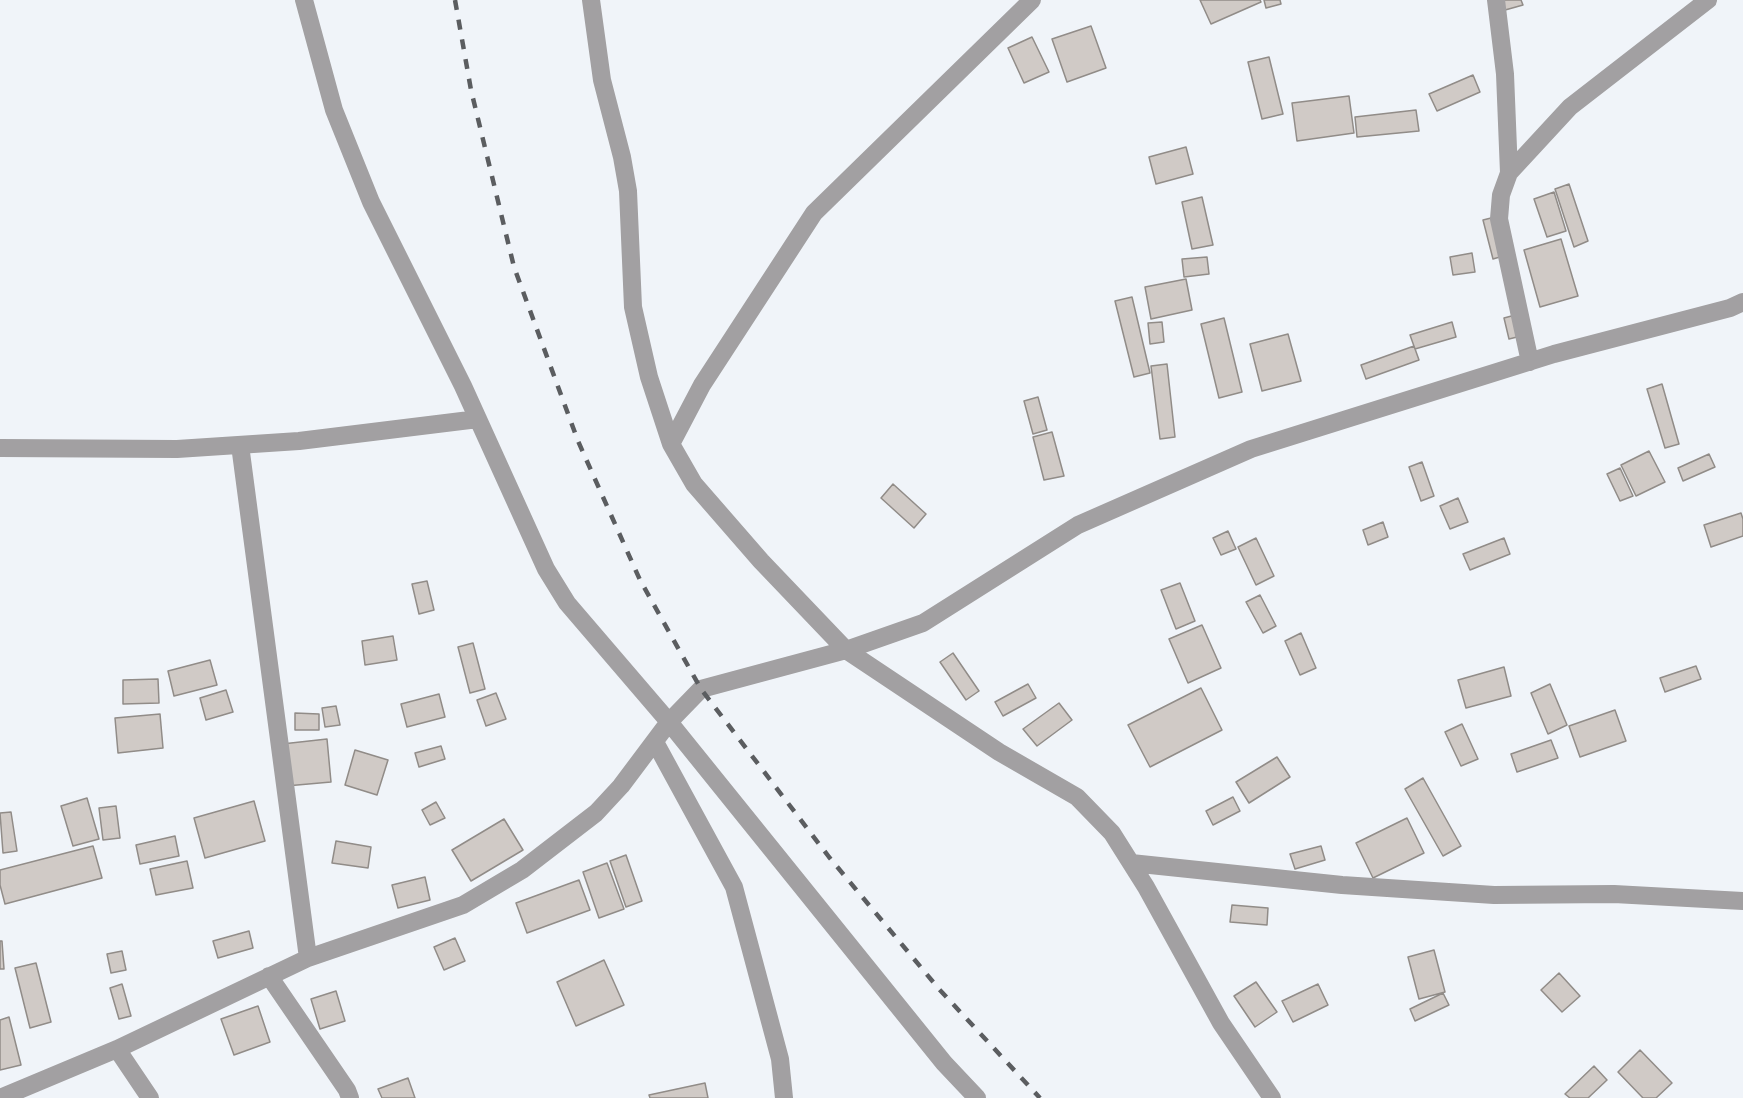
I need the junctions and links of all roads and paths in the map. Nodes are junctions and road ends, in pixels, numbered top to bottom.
1 (304, 0) edge
2 (591, 0) edge
3 (1032, 0) edge
4 (1496, 0) edge
5 (1708, 0) edge
6 (1509, 173) junction
7 (1743, 302) edge
8 (1530, 362) junction
9 (478, 419) junction
10 (671, 444) junction
11 (240, 445) junction
12 (0, 448) edge
13 (846, 650) junction
14 (669, 722) junction
15 (655, 742) junction
16 (1131, 863) junction
17 (1743, 901) edge
18 (308, 958) junction
19 (269, 976) junction
20 (117, 1049) junction
21 (0, 1098) edge
22 (150, 1098) edge
23 (350, 1098) edge
24 (784, 1098) edge
25 (977, 1098) edge
26 (1272, 1098) edge

1 - 9 street
2 - 10 street
3 - 10 street
4 - 6 street
5 - 6 street
6 - 8 street
7 - 8 street
8 - 13 street
9 - 11 street
9 - 14 street
10 - 13 street
11 - 12 street
11 - 18 street
13 - 14 street
13 - 16 street
14 - 15 street
14 - 25 street
15 - 18 street
15 - 24 street
16 - 17 street
16 - 26 street
18 - 19 street
19 - 20 street
19 - 23 street
20 - 21 street
20 - 22 street

